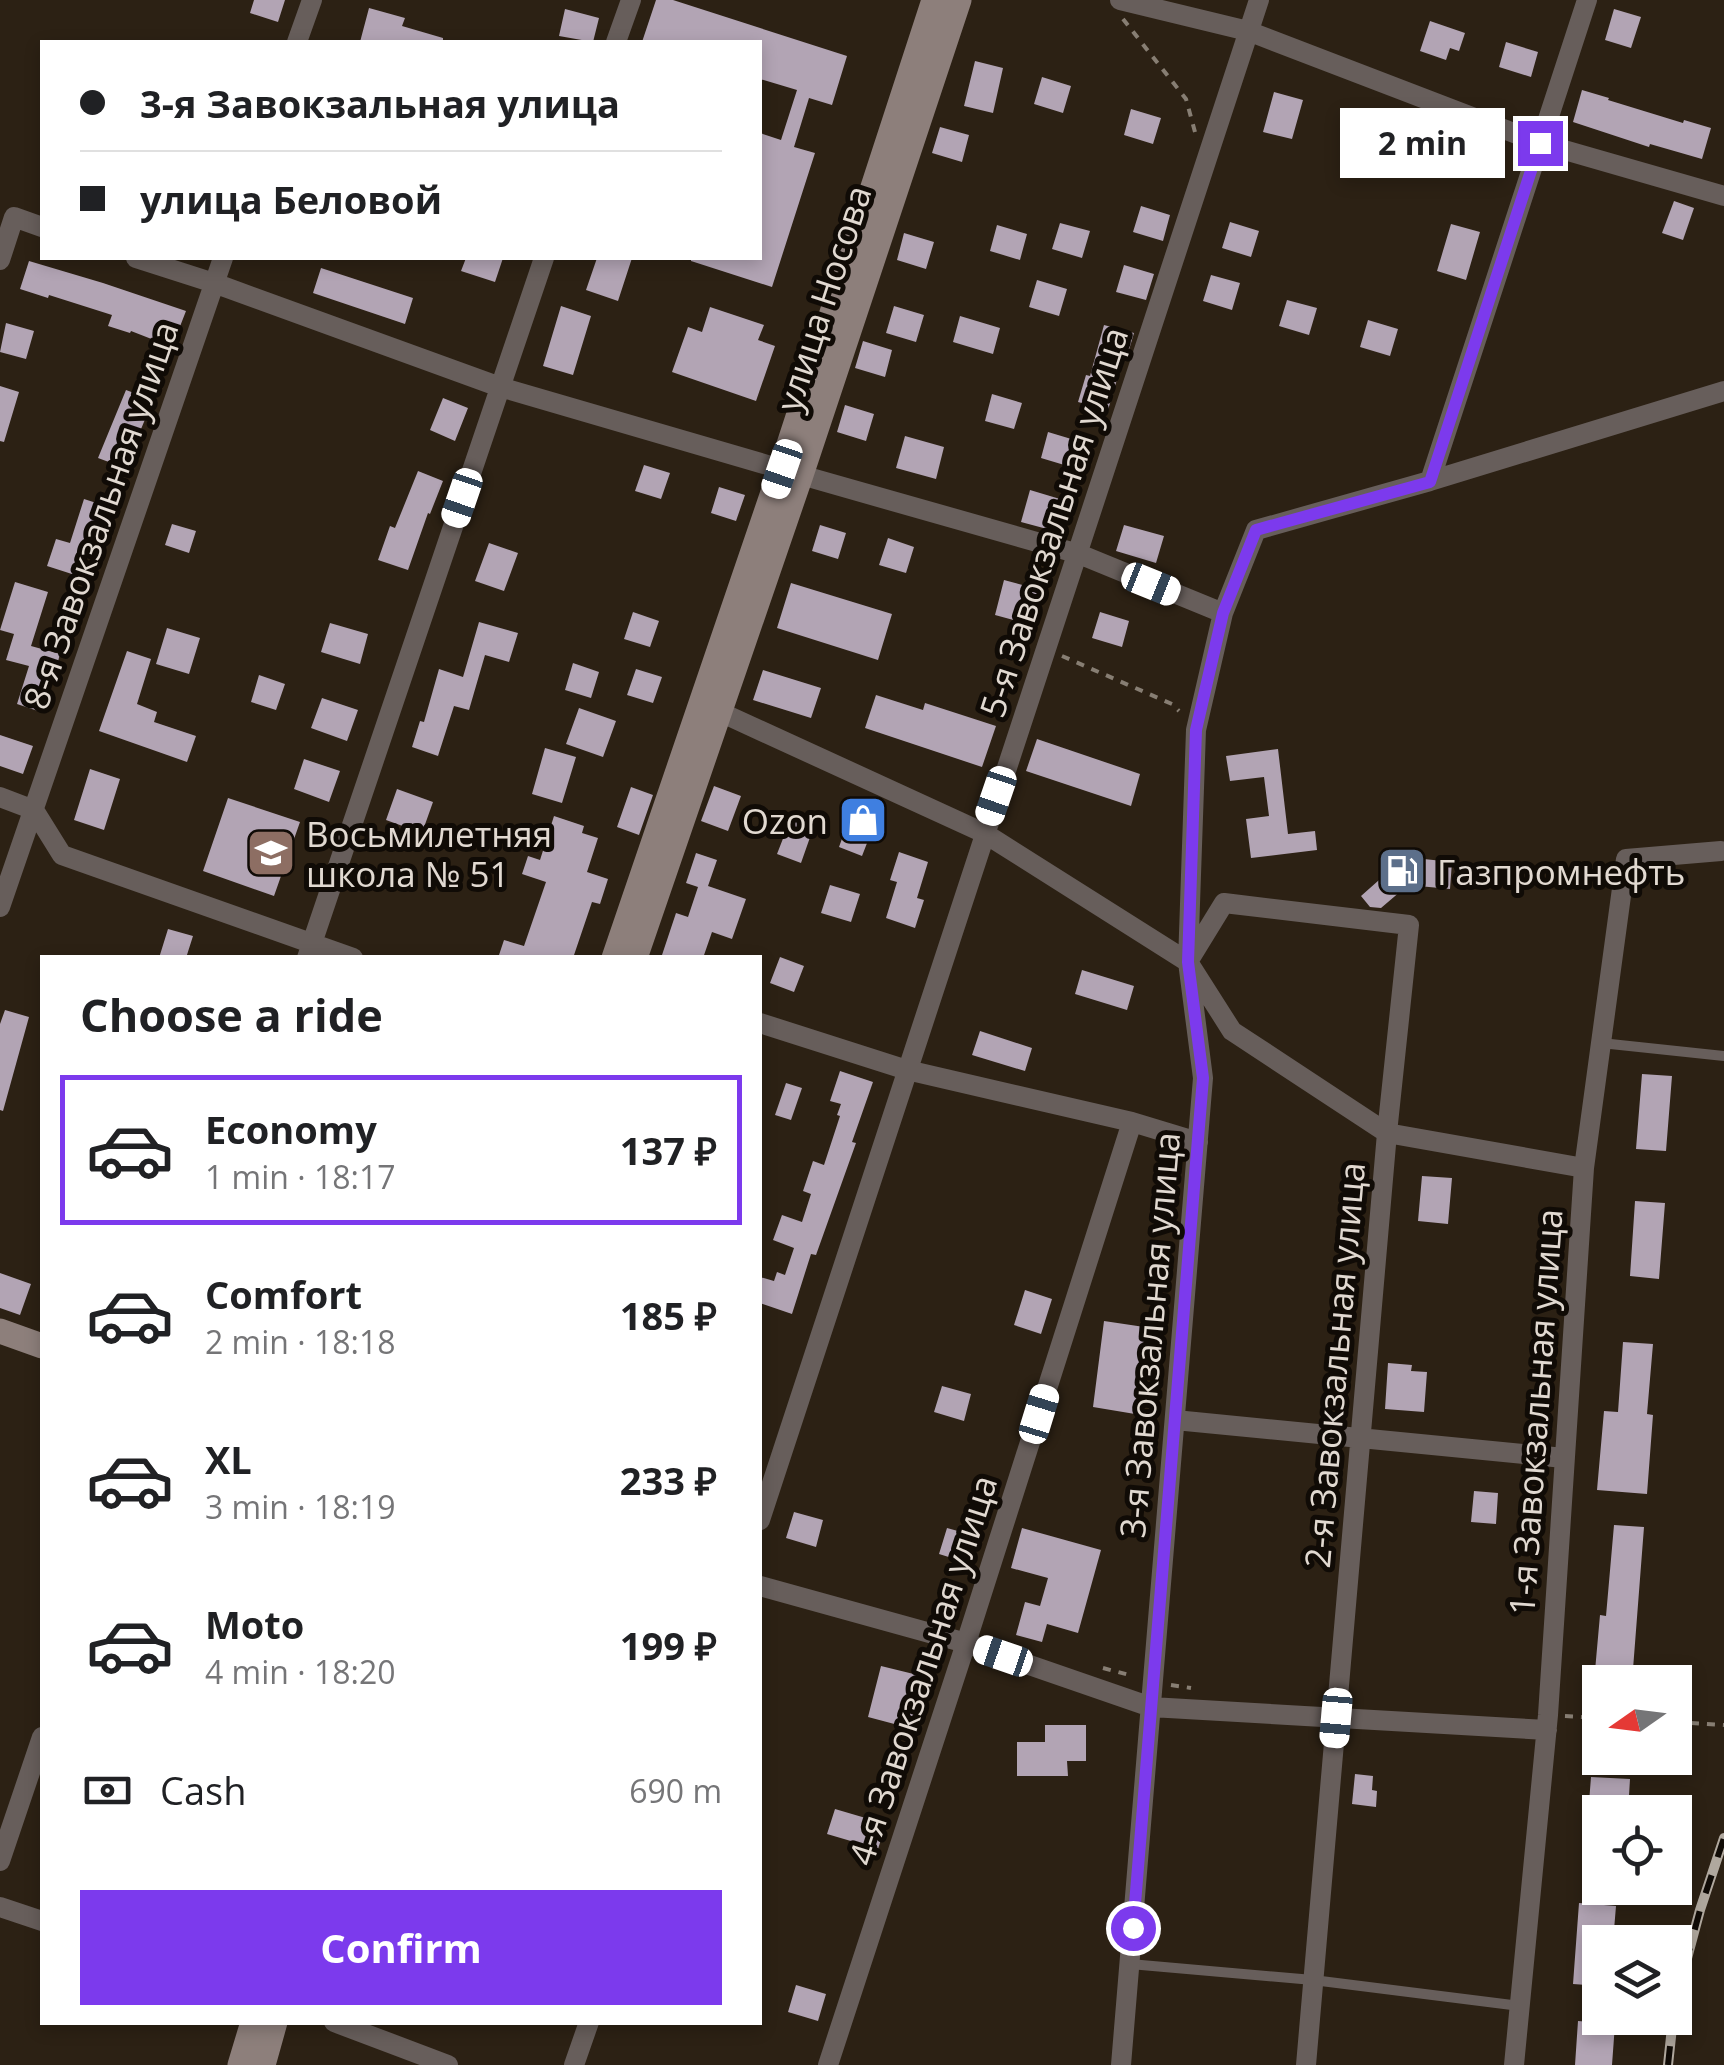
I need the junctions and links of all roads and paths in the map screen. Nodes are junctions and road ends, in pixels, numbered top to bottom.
1 (312, 0) edge
2 (630, 0) edge
3 (934, 0) edge
4 (959, 0) edge
5 (1259, 0) edge
6 (1588, 0) edge
7 (1120, 7) edge
8 (1248, 32) junction
9 (298, 40) edge
10 (617, 40) edge
11 (1540, 143) junction
12 (1205, 165) junction
13 (1724, 196) edge
14 (40, 226) edge
15 (0, 260) edge
16 (142, 260) edge
17 (222, 260) edge
18 (543, 260) edge
19 (214, 284) junction
20 (500, 387) junction
21 (1724, 392) edge
22 (791, 472) junction
23 (1430, 482) junction
24 (1078, 554) junction
25 (1223, 613) junction
26 (1046, 649) junction
27 (711, 708) junction
28 (1196, 730) junction
29 (0, 797) edge
30 (34, 810) junction
31 (984, 833) junction
32 (1721, 851) dead end
33 (0, 907) edge
34 (310, 950) edge
35 (336, 955) edge
36 (615, 955) edge
37 (636, 955) edge
38 (1188, 962) junction
39 (762, 1024) edge
40 (1601, 1043) junction
41 (1724, 1056) edge
42 (907, 1070) junction
43 (1132, 1122) junction
44 (1387, 1133) junction
45 (1198, 1142) junction
46 (1584, 1168) junction
47 (0, 1330) edge
48 (40, 1345) edge
49 (1175, 1420) junction
50 (1360, 1439) junction
51 (1564, 1458) junction
52 (762, 1514) edge
53 (762, 1587) edge
54 (966, 1643) junction
55 (1098, 1667) dead end
56 (1153, 1681) junction
57 (1204, 1691) dead end
58 (1151, 1707) junction
59 (1336, 1718) junction
60 (1582, 1719) edge
61 (1547, 1722) junction
62 (1692, 1723) edge
63 (1724, 1725) edge
64 (40, 1743) edge
65 (0, 1861) edge
66 (0, 1907) edge
67 (40, 1920) edge
68 (1130, 1964) junction
69 (1313, 1980) junction
70 (1521, 2006) junction
71 (252, 2025) edge
72 (274, 2025) edge
73 (342, 2025) edge
74 (587, 2025) edge
75 (240, 2065) edge
76 (264, 2065) edge
77 (448, 2065) edge
78 (574, 2065) edge
79 (828, 2065) edge
80 (1121, 2065) edge
81 (1306, 2065) edge
82 (1514, 2065) edge

1 - 9 street
2 - 10 street
3 - 22 main road, улица Носова
4 - 22 main road, улица Носова
5 - 8 street, 5-я Завокзальная улица
6 - 11 street
7 - 8 street
7 - 12 path
8 - 11 street
8 - 12 street, 5-я Завокзальная улица
11 - 13 street
11 - 23 street
12 - 24 street, 5-я Завокзальная улица
14 - 15 street
16 - 19 street
17 - 19 street, 8-я Завокзальная улица
18 - 20 street
19 - 20 street
19 - 30 street, 8-я Завокзальная улица
20 - 22 street
20 - 34 street
21 - 23 street
22 - 24 street
22 - 27 main road, улица Носова
23 - 25 street, 3-я Завокзальная улица
24 - 25 street
24 - 26 street, 5-я Завокзальная улица
25 - 28 street, 3-я Завокзальная улица
26 - 28 path
26 - 31 street, 5-я Завокзальная улица
27 - 31 street
27 - 36 main road, улица Носова
27 - 37 main road, улица Носова
28 - 38 street, 3-я Завокзальная улица
29 - 30 street
30 - 33 street, 8-я Завокзальная улица
30 - 34 street
31 - 38 street
31 - 42 street, 5-я Завокзальная улица
32 - 40 street, 1-я Завокзальная улица
34 - 35 street
38 - 44 street
38 - 44 street, 2-я Завокзальная улица
38 - 45 street, 3-я Завокзальная улица
39 - 42 street
40 - 41 lane
40 - 46 street, 1-я Завокзальная улица
42 - 43 street
42 - 52 street, 5-я Завокзальная улица
43 - 45 street
43 - 54 street, 4-я Завокзальная улица
44 - 46 street
44 - 50 street, 2-я Завокзальная улица
45 - 49 street, 3-я Завокзальная улица
46 - 51 street, 1-я Завокзальная улица
47 - 48 main road
49 - 50 street
49 - 56 street, 3-я Завокзальная улица
50 - 51 street
50 - 59 street, 2-я Завокзальная улица
51 - 61 street, 1-я Завокзальная улица
53 - 54 street
54 - 58 street
54 - 79 street, 4-я Завокзальная улица
55 - 56 path
56 - 57 path
56 - 58 street, 3-я Завокзальная улица
58 - 59 street
58 - 68 street, 3-я Завокзальная улица
59 - 61 street
59 - 69 street, 2-я Завокзальная улица
60 - 61 path
61 - 70 street, 1-я Завокзальная улица
62 - 63 path
64 - 65 street
66 - 67 street
68 - 69 lane
68 - 80 street, 3-я Завокзальная улица
69 - 70 lane
69 - 81 street, 2-я Завокзальная улица
70 - 82 street, 1-я Завокзальная улица
71 - 75 main road
72 - 76 main road
73 - 77 street
74 - 78 street

